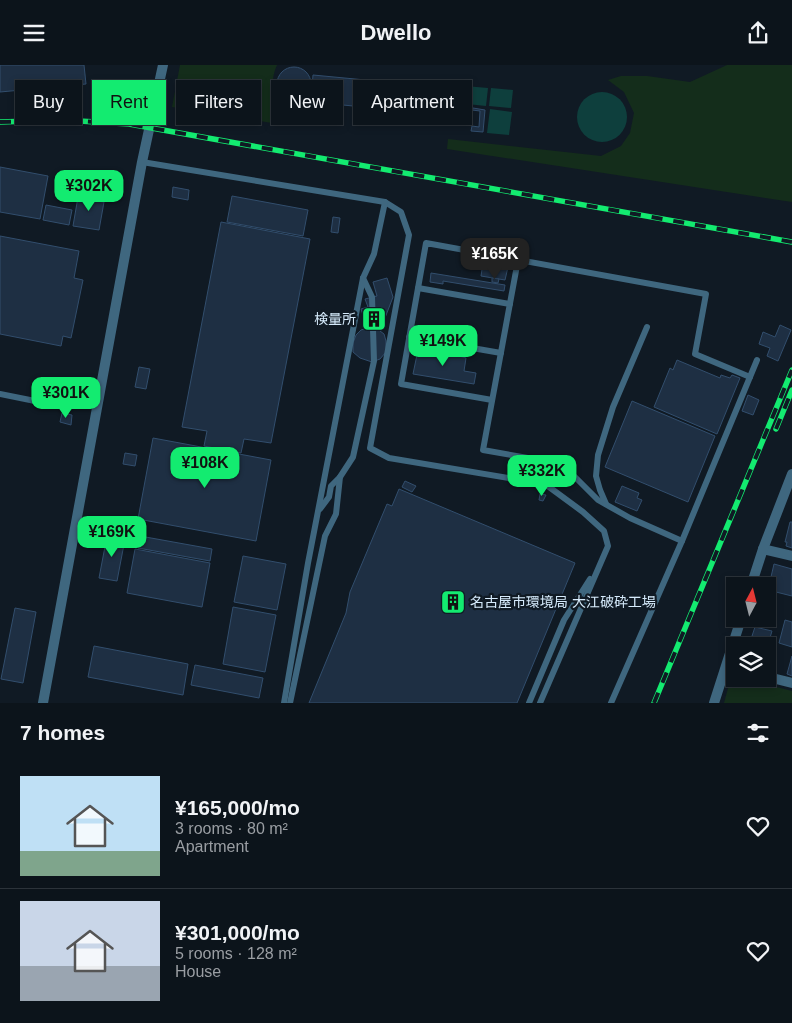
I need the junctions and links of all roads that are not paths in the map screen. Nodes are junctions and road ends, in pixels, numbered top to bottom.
1 (163, 65) edge
2 (142, 162) junction
3 (385, 202) junction
4 (518, 259) junction
5 (363, 278) junction
6 (418, 288) junction
7 (510, 304) junction
8 (647, 327) dead end
9 (409, 337) junction
10 (501, 353) junction
11 (757, 360) dead end
12 (750, 377) junction
13 (0, 394) edge
14 (492, 400) junction
15 (35, 401) dead end
16 (792, 474) edge
17 (340, 477) junction
18 (606, 504) junction
19 (318, 512) junction
20 (682, 541) junction
21 (764, 549) junction
22 (792, 556) edge
23 (600, 565) junction
24 (754, 577) edge
25 (726, 676) edge
26 (776, 679) edge
27 (792, 683) edge
28 (43, 703) edge
29 (284, 703) edge
30 (290, 703) edge
31 (529, 703) edge
32 (540, 703) edge
33 (611, 703) edge
34 (714, 703) edge

1 - 2 street
2 - 3 lane
2 - 28 street
3 - 5 lane
3 - 23 lane
4 - 6 lane
4 - 7 lane
4 - 12 lane
5 - 17 lane
5 - 19 lane
6 - 7 lane
6 - 9 lane
7 - 10 lane
8 - 18 lane
9 - 10 lane
9 - 14 lane
10 - 14 lane
11 - 12 lane
12 - 20 lane
13 - 15 lane
14 - 18 lane
16 - 21 street
17 - 19 lane
17 - 30 lane
18 - 20 lane
19 - 29 lane
20 - 33 lane
21 - 22 street
21 - 24 street
23 - 31 lane
23 - 32 lane
25 - 34 street
26 - 27 street

